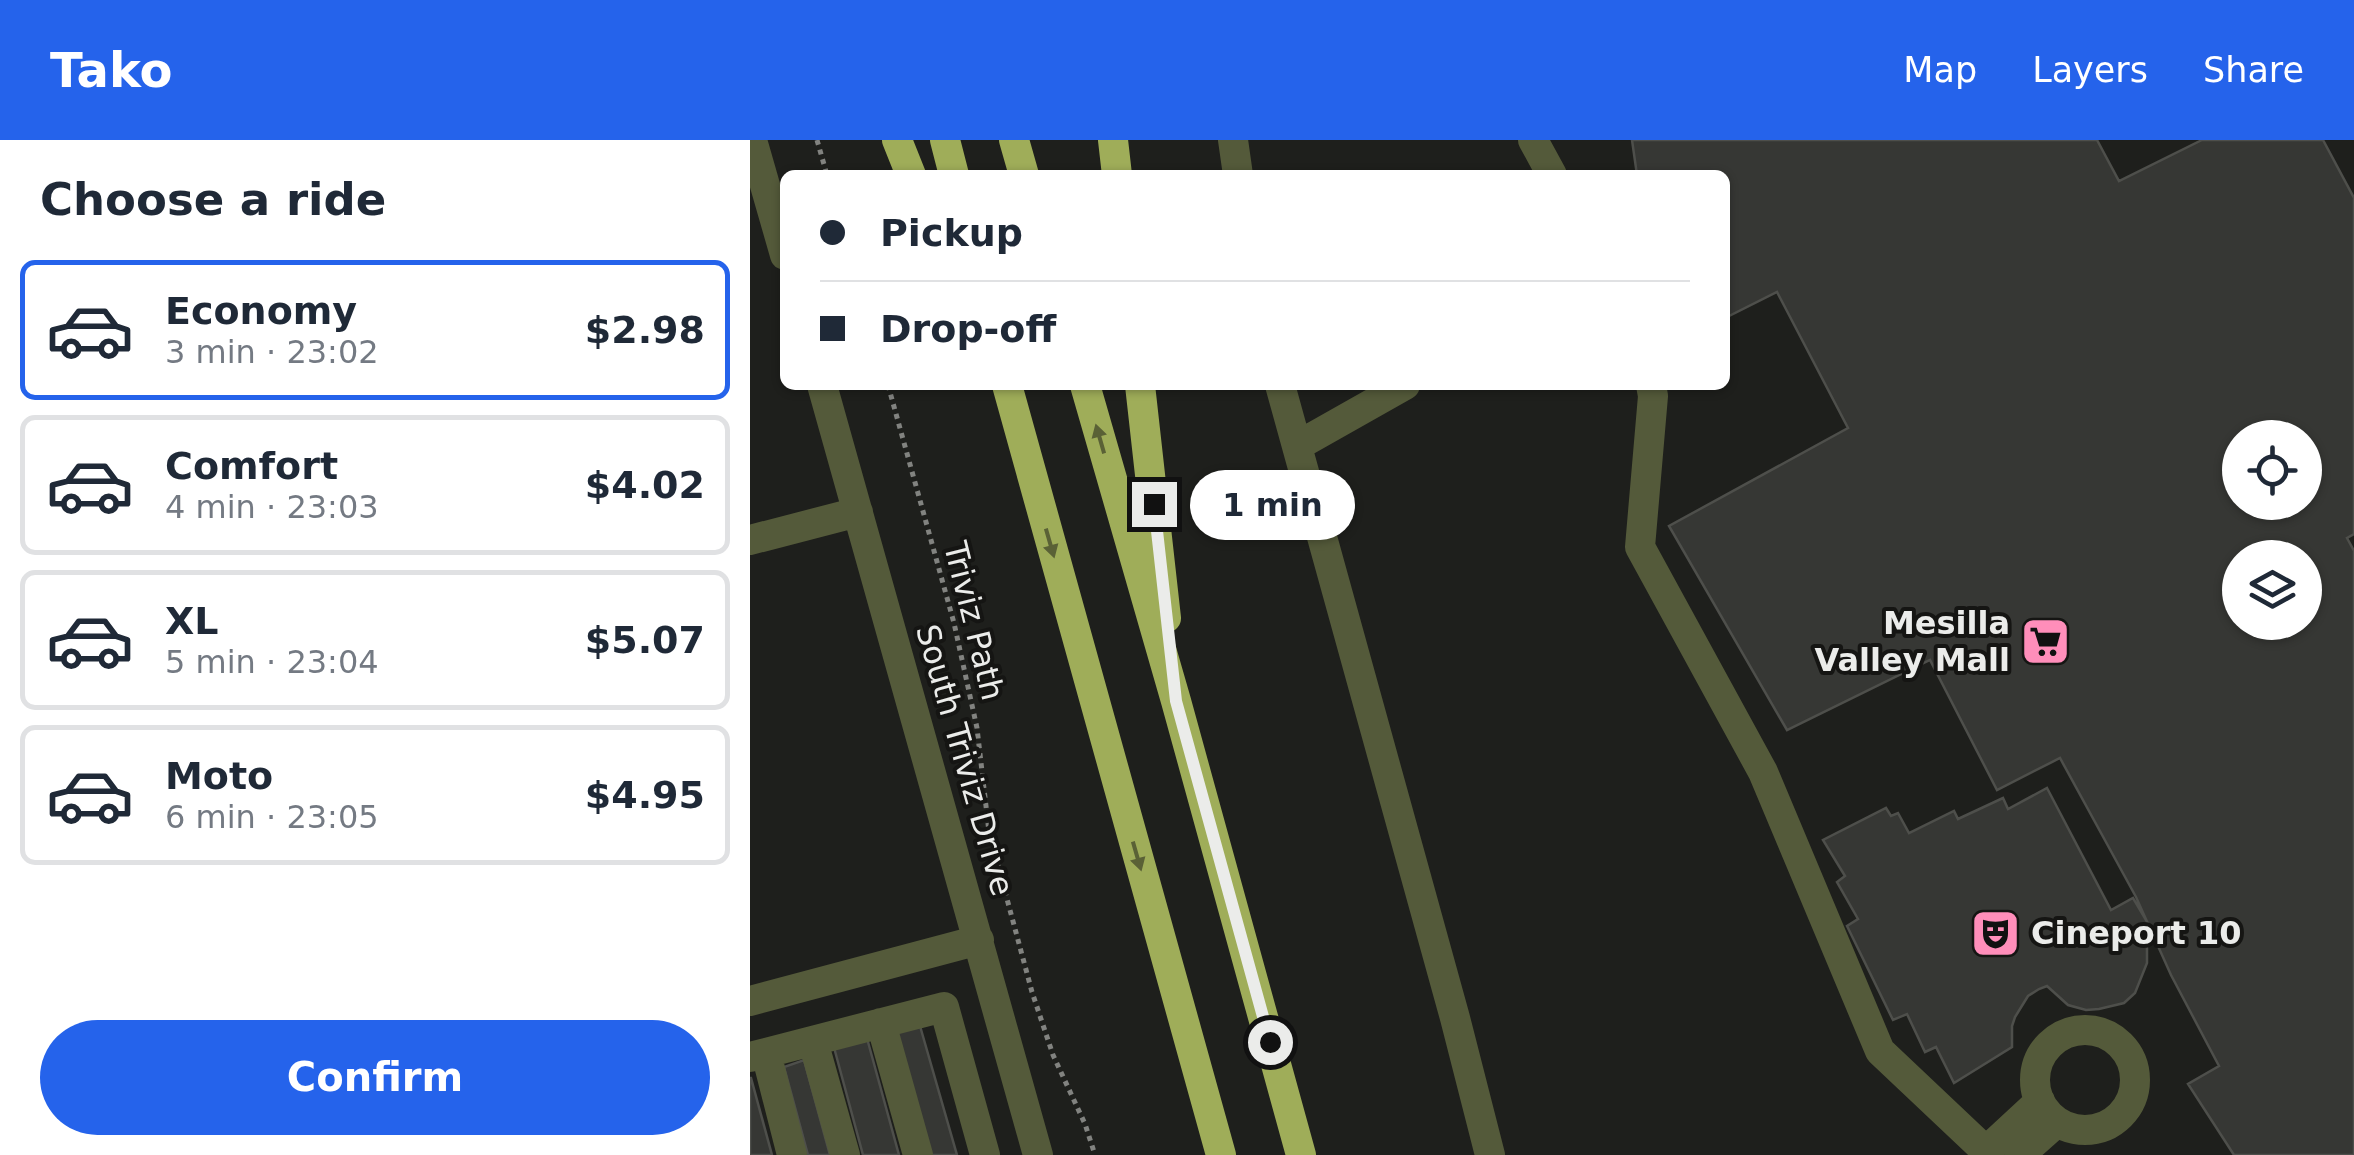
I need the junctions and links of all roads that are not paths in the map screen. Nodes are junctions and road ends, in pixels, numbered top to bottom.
1 (752, 140) edge
2 (897, 140) edge
3 (944, 140) edge
4 (1014, 140) edge
5 (1113, 140) edge
6 (1233, 140) edge
7 (1533, 140) edge
8 (909, 170) edge
9 (953, 170) edge
10 (1023, 170) edge
11 (1116, 170) edge
12 (1237, 170) edge
13 (1549, 170) edge
14 (780, 238) edge
15 (823, 390) edge
16 (999, 390) edge
17 (1008, 390) edge
18 (1086, 390) edge
19 (1141, 390) edge
20 (1281, 390) edge
21 (1396, 390) edge
22 (1652, 390) edge
23 (1297, 446) junction
24 (1024, 449) junction
25 (858, 512) junction
26 (750, 540) edge
27 (1176, 701) junction
28 (979, 940) junction
29 (750, 1001) edge
30 (881, 1023) junction
31 (813, 1041) junction
32 (758, 1055) edge
33 (1988, 1153) edge
34 (792, 1155) edge
35 (845, 1155) edge
36 (918, 1155) edge
37 (985, 1155) edge
38 (1038, 1155) edge
39 (1221, 1155) edge
40 (1301, 1155) edge
41 (1490, 1155) edge
42 (2020, 1155) edge

1 - 14 street
2 - 8 highway
3 - 9 highway
4 - 10 highway
5 - 11 highway
6 - 12 street
7 - 13 street
15 - 25 street, South Triviz Drive
16 - 24 highway
17 - 24 highway
27 -> 18 highway
19 - 27 highway
20 - 23 street
21 - 23 street
22 - 33 street
23 - 41 street
24 -> 39 highway
25 - 26 street
25 - 28 street, South Triviz Drive
27 - 40 highway
28 - 29 street
28 - 38 street, South Triviz Drive
30 - 31 street
30 - 36 street
30 - 37 street
31 - 32 street
31 - 35 street
32 - 34 street
33 - 42 street

